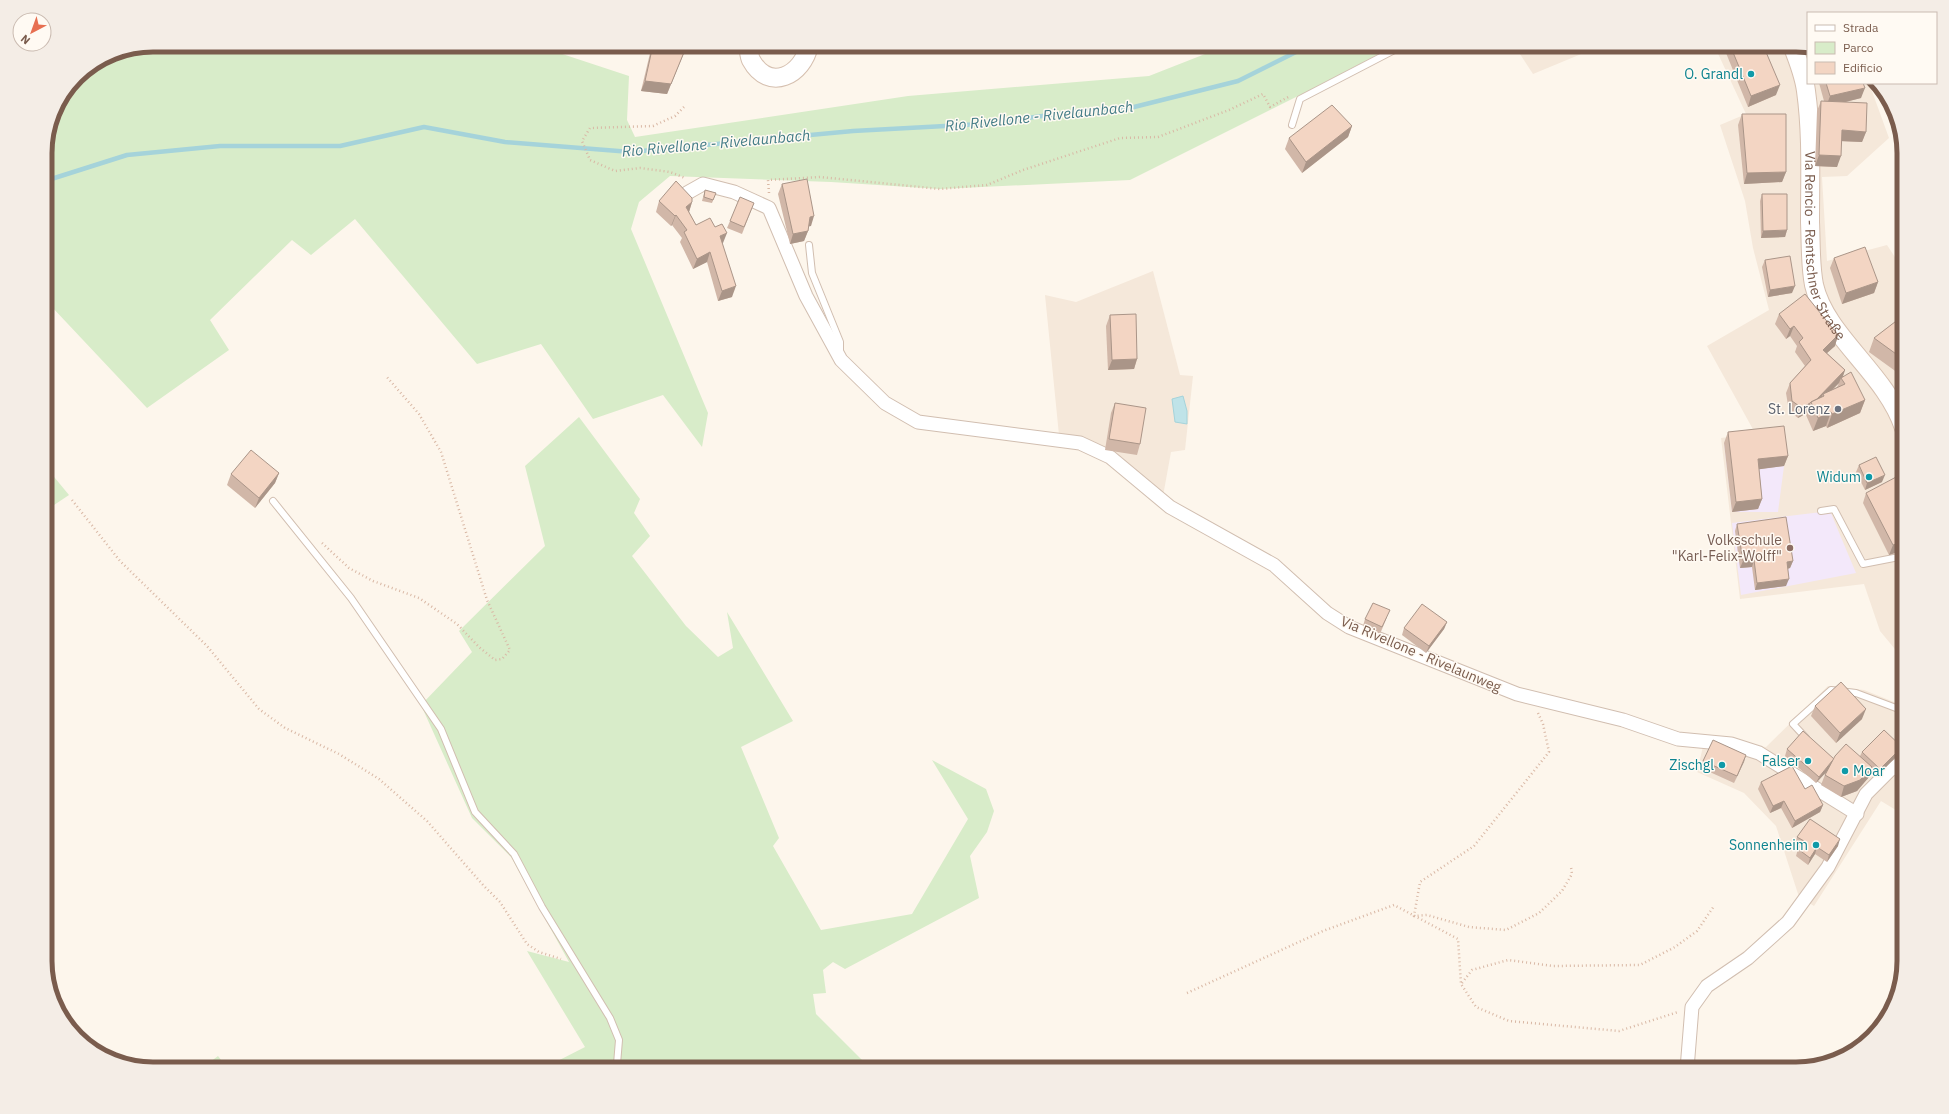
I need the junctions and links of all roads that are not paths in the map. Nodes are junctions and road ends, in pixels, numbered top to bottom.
1 (749, 52) edge
2 (807, 52) edge
3 (1391, 52) edge
4 (1795, 52) edge
5 (1292, 125) dead end
6 (687, 193) edge
7 (809, 245) dead end
8 (841, 360) junction
9 (1897, 411) edge
10 (273, 501) dead end
11 (1821, 511) dead end
12 (1897, 557) edge
13 (1897, 708) edge
14 (1812, 743) edge
15 (1897, 766) edge
16 (1857, 814) junction
17 (617, 1062) edge
18 (1688, 1062) edge

1 - 2 street
3 - 5 lane
4 - 9 street, Via Rencio - Rentschner Straße
6 - 8 street, Via Rivellone - Rivelaunweg
7 - 8 lane
8 - 16 street, Via Rivellone - Rivelaunweg
10 - 17 lane
11 - 12 lane
13 - 14 lane
15 - 16 street
16 - 18 street

